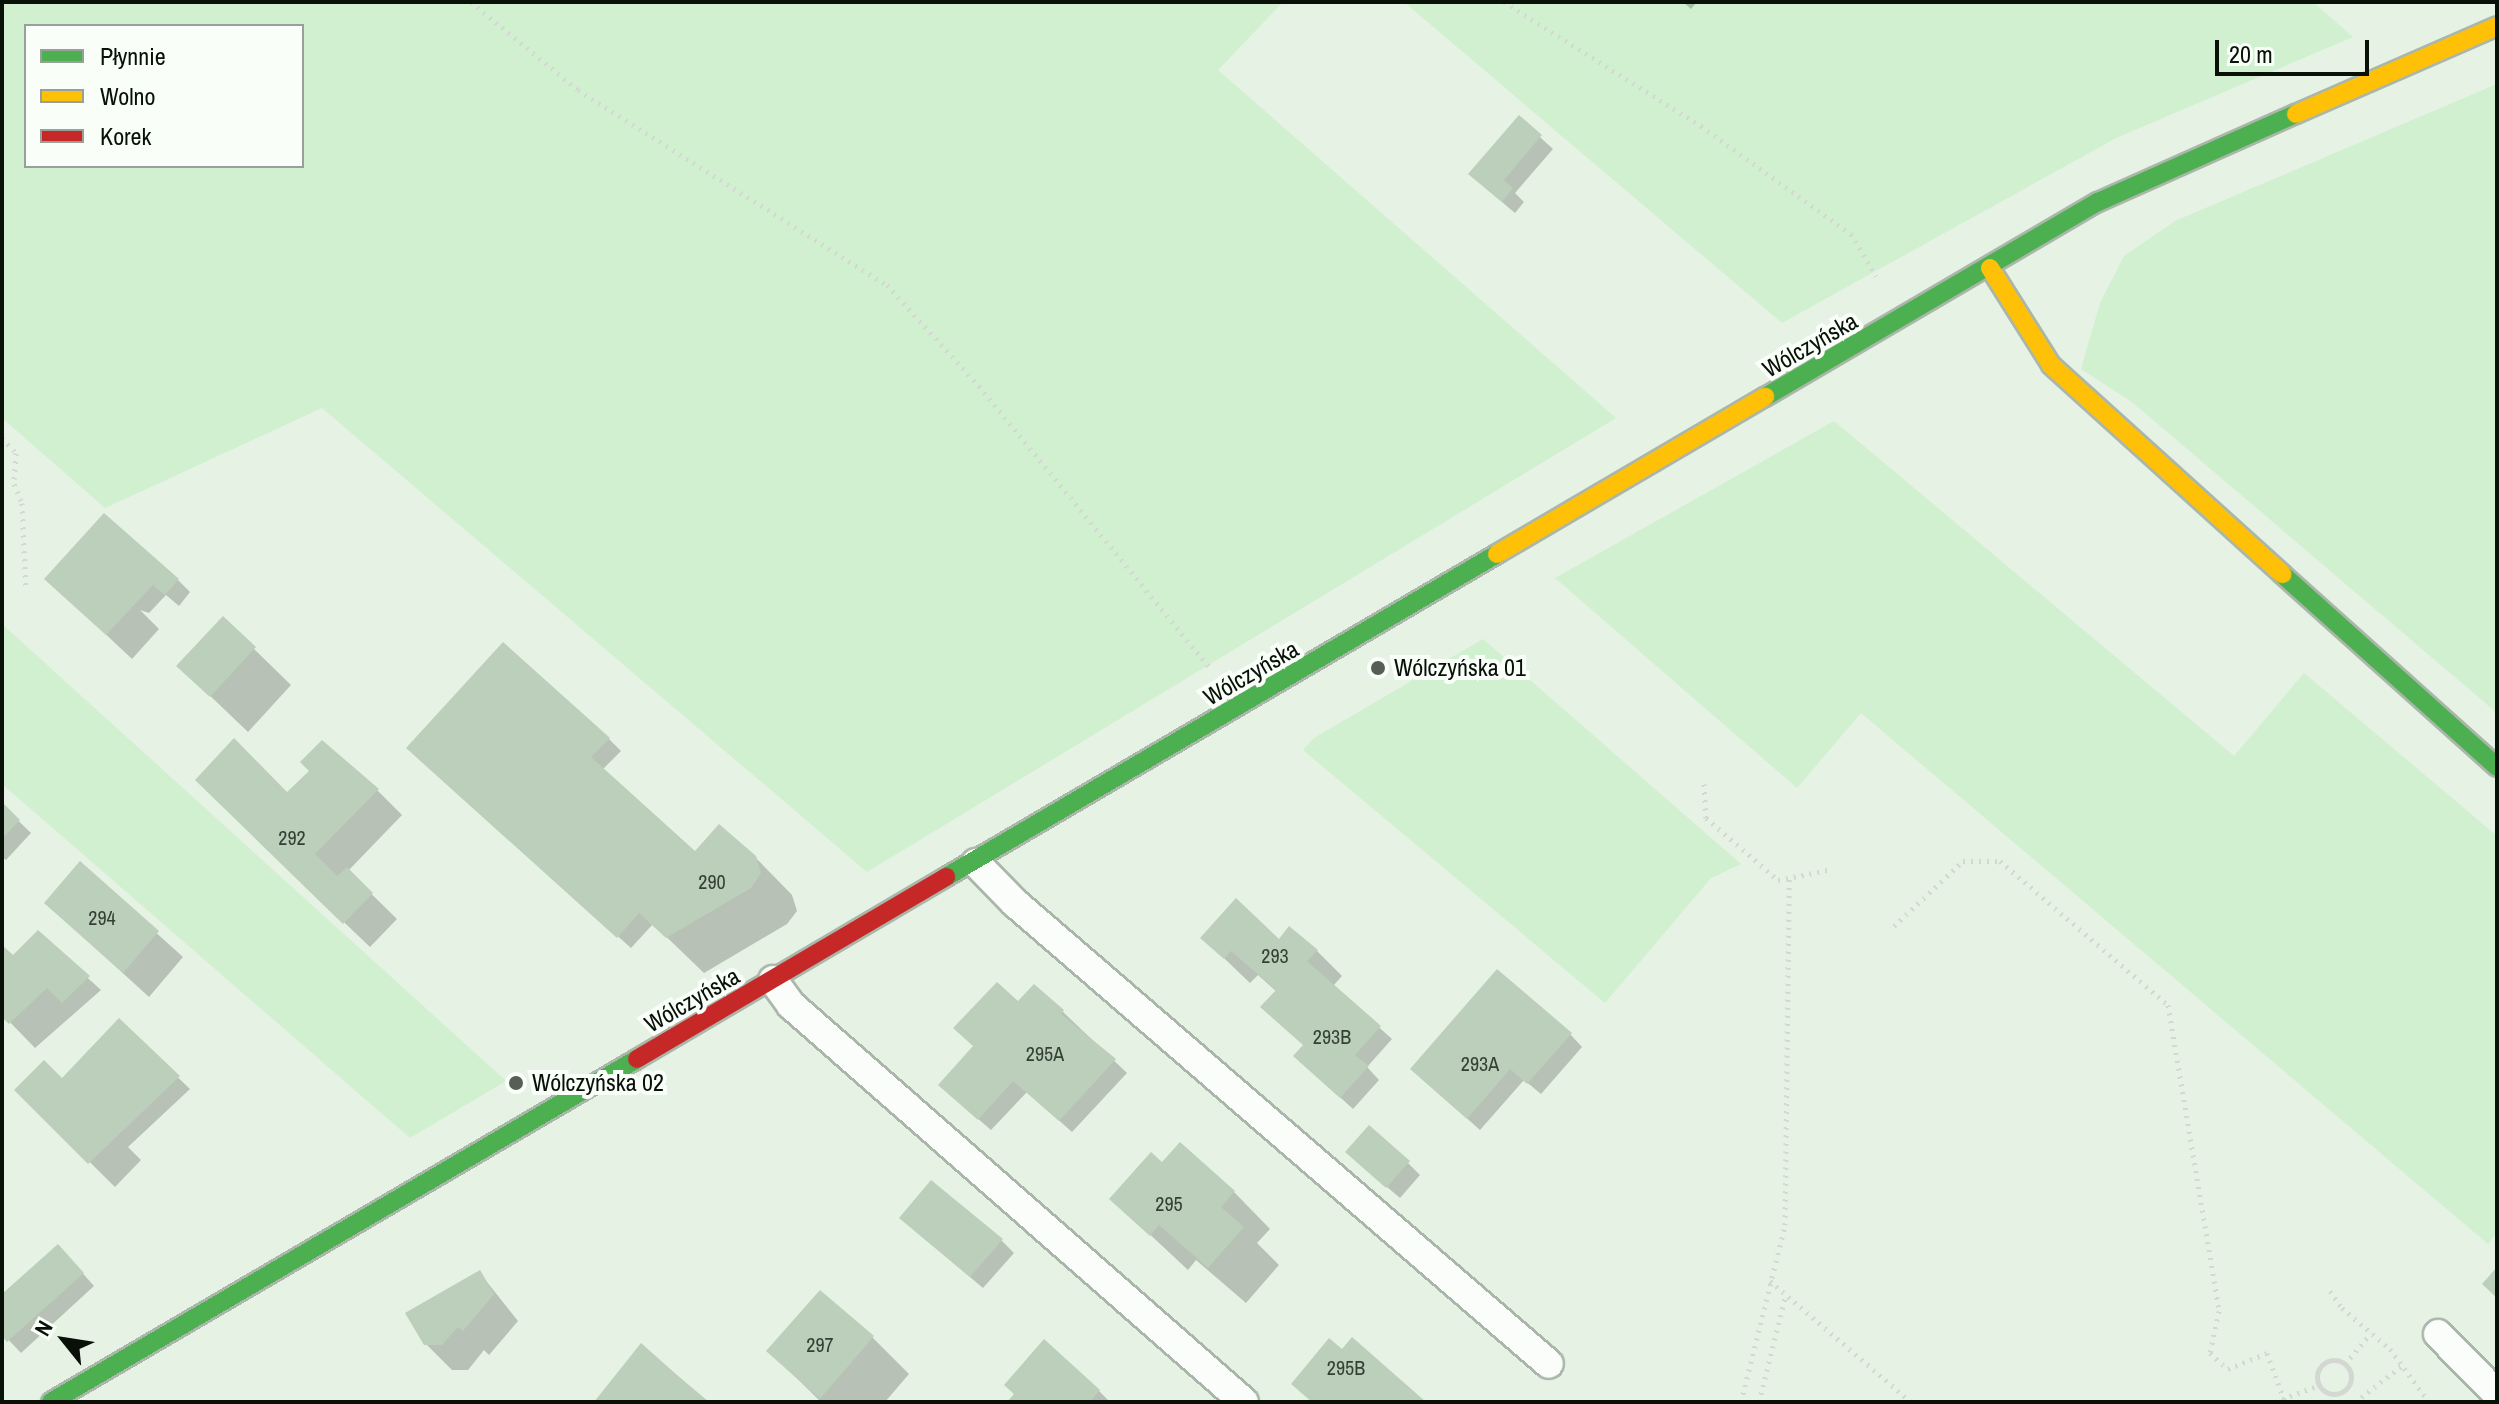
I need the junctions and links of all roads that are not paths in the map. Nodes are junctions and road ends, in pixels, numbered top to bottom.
1 (2497, 26) edge
2 (1990, 268) junction
3 (2497, 767) edge
4 (976, 863) junction
5 (773, 980) junction
6 (2438, 1334) dead end
7 (1549, 1364) dead end
8 (2497, 1394) edge
9 (51, 1402) edge
10 (1244, 1402) edge

1 - 2 street, Wólczyńska
2 - 3 street
2 - 4 street, Wólczyńska
4 - 5 street, Wólczyńska
4 - 7 lane
5 - 9 street, Wólczyńska
5 - 10 lane
6 - 8 lane

